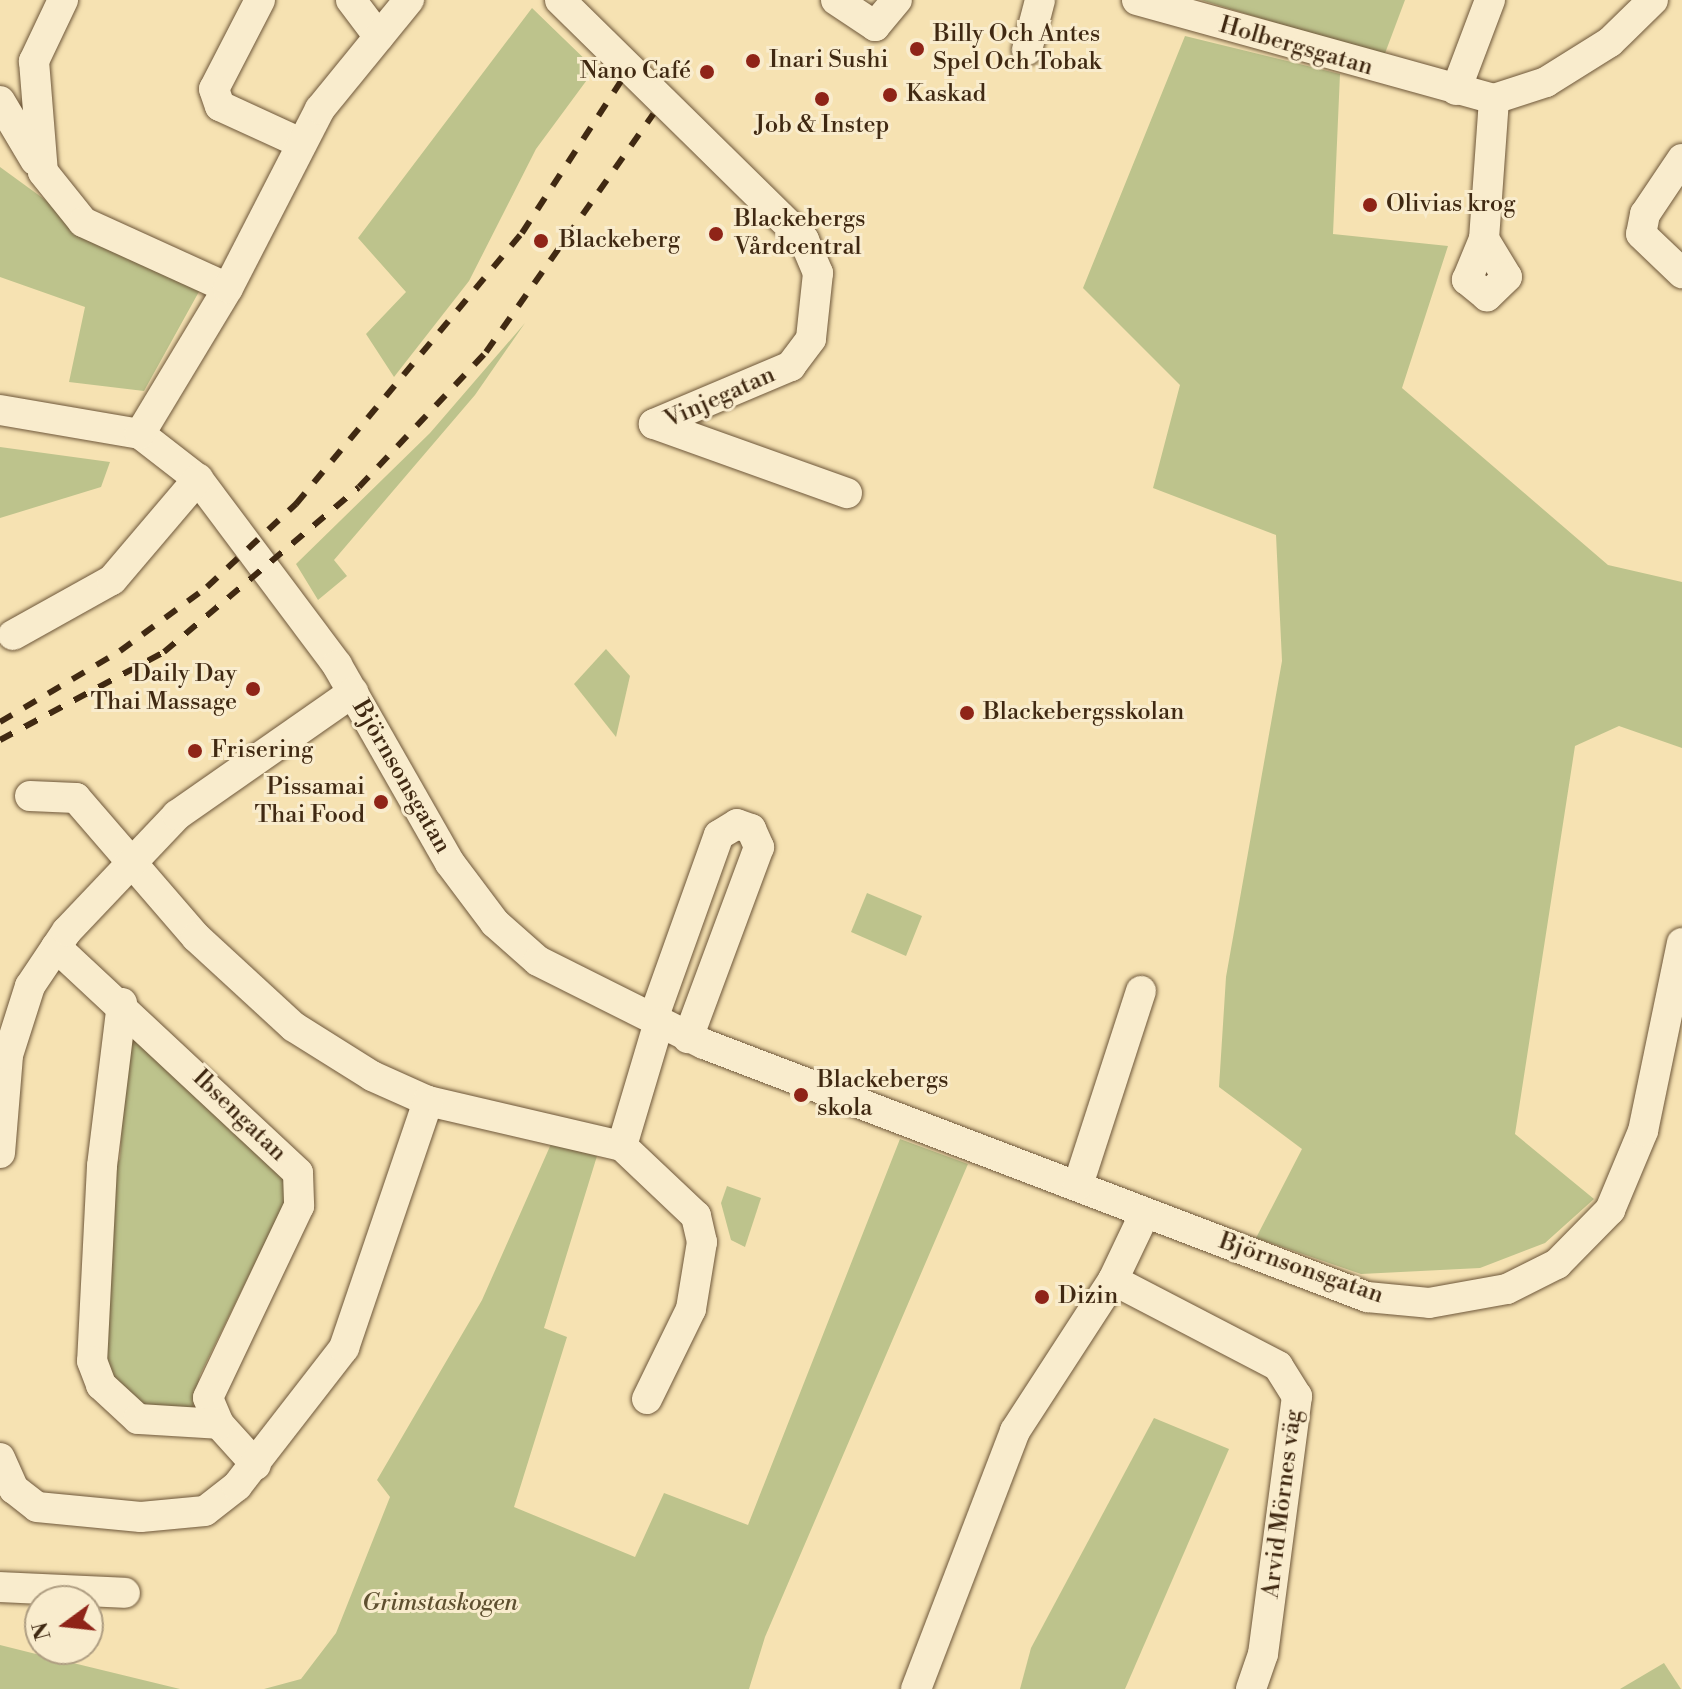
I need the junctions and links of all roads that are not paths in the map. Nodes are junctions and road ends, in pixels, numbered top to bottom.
1 (63, 0) edge
2 (260, 0) edge
3 (351, 0) edge
4 (409, 0) edge
5 (560, 0) edge
6 (836, 0) edge
7 (897, 0) edge
8 (1040, 0) edge
9 (1137, 0) edge
10 (1490, 0) edge
11 (1653, 0) edge
12 (379, 37) junction
13 (1027, 50) dead end
14 (1456, 90) junction
15 (1494, 99) junction
16 (0, 101) edge
17 (301, 143) junction
18 (1682, 159) edge
19 (43, 172) junction
20 (1484, 239) dead end
21 (1682, 273) edge
22 (228, 288) junction
23 (0, 410) edge
24 (140, 434) junction
25 (198, 479) junction
26 (847, 493) dead end
27 (13, 635) dead end
28 (353, 692) junction
29 (30, 796) dead end
30 (128, 861) junction
31 (1682, 943) edge
32 (56, 947) junction
33 (1141, 991) dead end
34 (122, 1003) junction
35 (656, 1020) junction
36 (688, 1038) junction
37 (428, 1101) junction
38 (622, 1146) junction
39 (0, 1153) edge
40 (1078, 1185) junction
41 (1143, 1217) junction
42 (1113, 1280) junction
43 (647, 1399) dead end
44 (219, 1424) junction
45 (0, 1458) edge
46 (256, 1465) junction
47 (7, 1495) edge
48 (0, 1587) edge
49 (125, 1593) dead end
50 (916, 1689) edge
51 (1251, 1689) edge

1 - 19 street
2 - 17 street
3 - 12 street
4 - 12 street
5 - 26 street, Vinjegatan
6 - 7 street
8 - 13 street
9 - 14 street, Holbergsgatan
10 - 14 street
11 - 15 street
12 - 17 street
14 - 15 street, Holbergsgatan
15 - 20 street
16 - 19 street
17 - 22 street
18 - 21 street
19 - 22 street
22 - 24 street
23 - 24 street, Björnsonsgatan
24 - 25 street, Björnsonsgatan
25 - 27 street
25 - 28 street, Björnsonsgatan
28 - 30 street
28 - 35 street, Björnsonsgatan
29 - 30 street
30 - 32 street
30 - 37 street
31 - 41 street, Björnsonsgatan
32 - 34 street, Ibsengatan
32 - 39 street
33 - 40 street
34 - 44 street
34 - 44 street, Ibsengatan
35 - 36 street, Björnsonsgatan
35 - 36 street
35 - 38 street
36 - 40 street, Björnsonsgatan
37 - 38 street
37 - 46 street
38 - 43 street
40 - 41 street, Björnsonsgatan
41 - 42 street
42 - 50 street
42 - 51 street, Arvid Mörnes väg
44 - 46 street
45 - 47 street
46 - 47 street
48 - 49 street

